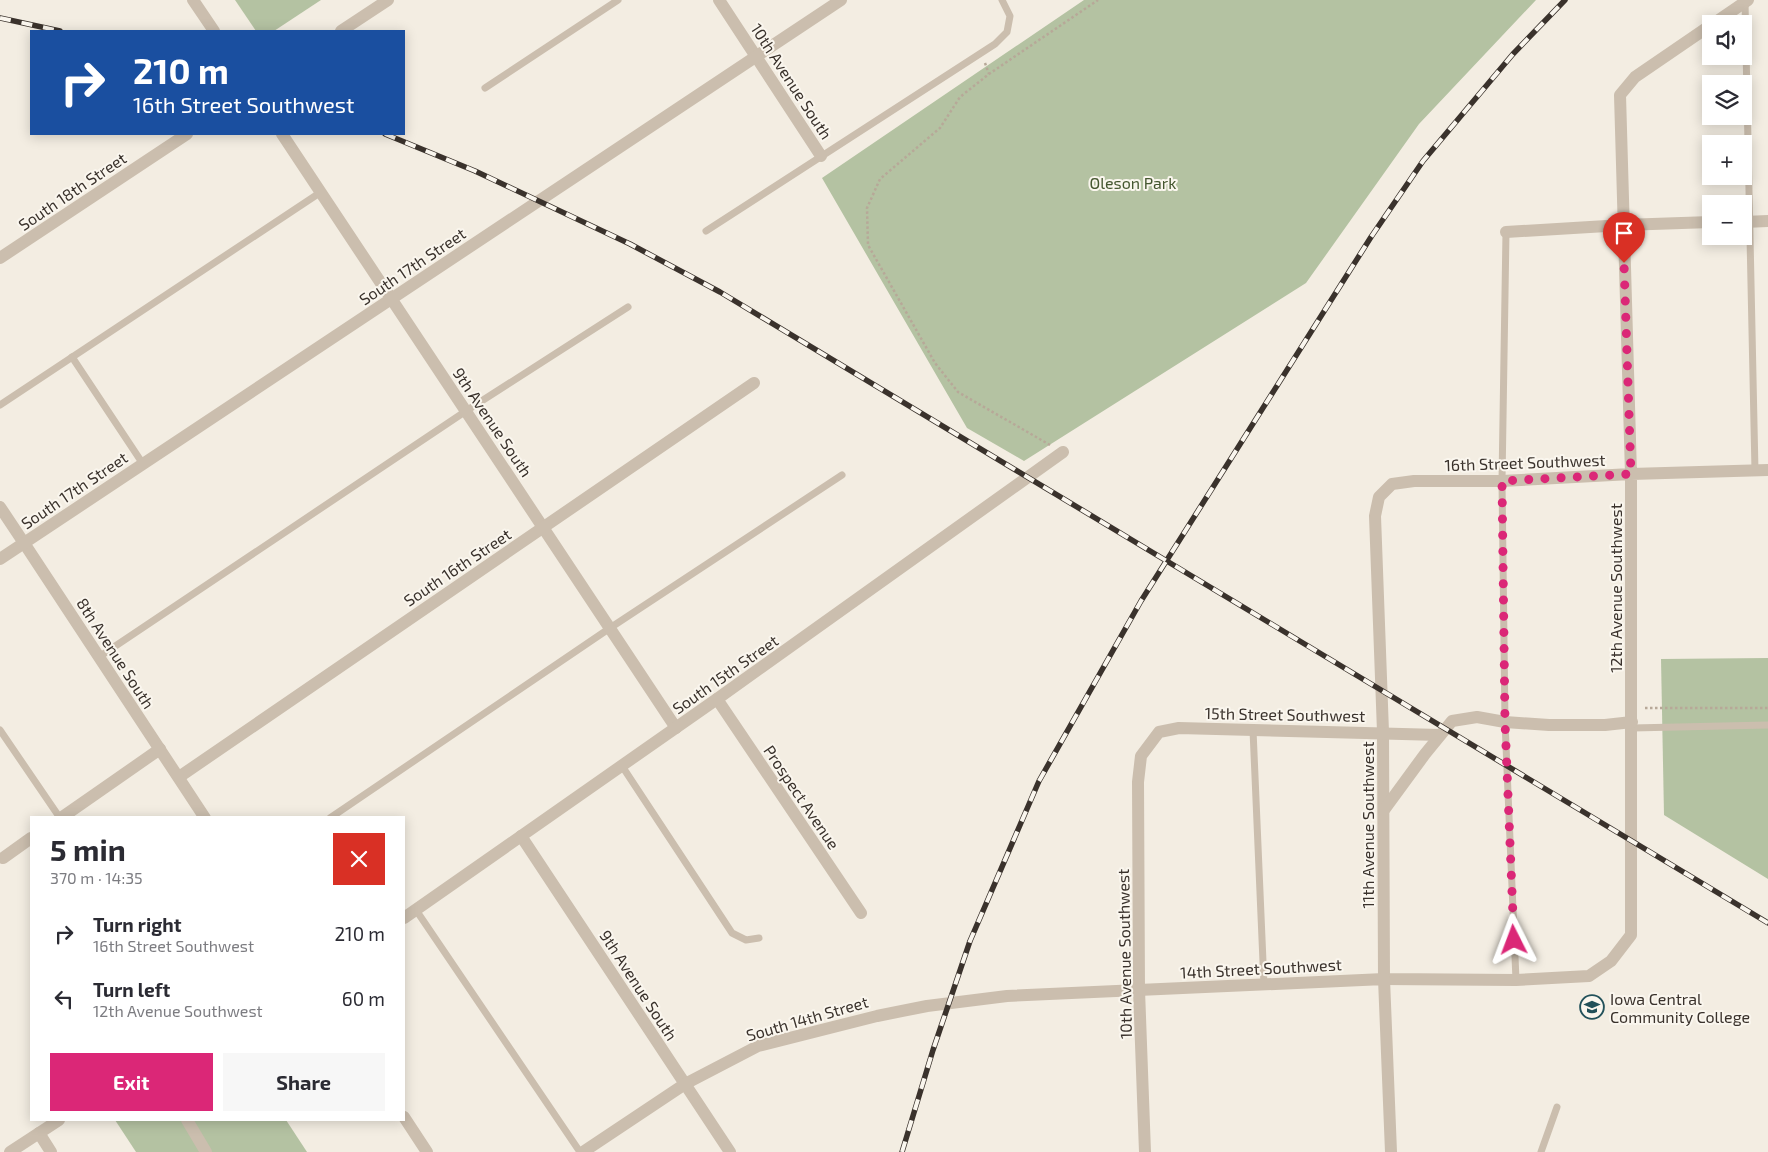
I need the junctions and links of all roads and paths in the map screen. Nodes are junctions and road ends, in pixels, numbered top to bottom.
1 (193, 0) edge
2 (388, 0) edge
3 (618, 0) edge
4 (719, 0) edge
5 (842, 0) edge
6 (1002, 0) edge
7 (1098, 0) edge
8 (1747, 1) edge
9 (1726, 15) edge
10 (213, 30) edge
11 (343, 30) edge
12 (1702, 31) edge
13 (756, 57) junction
14 (485, 88) dead end
15 (185, 135) edge
16 (283, 135) edge
17 (821, 156) junction
18 (321, 192) junction
19 (1747, 195) edge
20 (1752, 221) edge
21 (1768, 221) edge
22 (1702, 222) edge
23 (1623, 225) junction
24 (706, 231) dead end
25 (1506, 232) joint
26 (1748, 245) edge
27 (0, 258) edge
28 (391, 299) junction
29 (628, 308) dead end
30 (72, 357) junction
31 (754, 383) dead end
32 (0, 405) edge
33 (466, 411) junction
34 (1063, 452) joint
35 (144, 464) junction
36 (1762, 470) edge
37 (1631, 474) junction
38 (842, 475) dead end
39 (1502, 481) junction
40 (1379, 497) joint
41 (0, 507) edge
42 (543, 527) junction
43 (24, 543) junction
44 (0, 559) edge
45 (610, 628) junction
46 (99, 657) junction
47 (717, 699) junction
48 (1632, 708) junction
49 (1768, 708) edge
50 (1505, 722) junction
51 (1632, 725) junction
52 (1768, 725) edge
53 (676, 728) junction
54 (0, 730) edge
55 (1253, 730) junction
56 (1383, 732) junction
57 (1440, 734) junction
58 (160, 749) junction
59 (1141, 756) joint
60 (622, 766) junction
61 (179, 777) junction
62 (1384, 810) junction
63 (60, 816) edge
64 (64, 816) edge
65 (205, 816) edge
66 (333, 816) edge
67 (521, 836) junction
68 (30, 839) edge
69 (3, 858) dead end
70 (416, 910) junction
71 (861, 913) dead end
72 (405, 917) edge
73 (759, 938) dead end
74 (1384, 979) junction
75 (1516, 980) junction
76 (1264, 985) junction
77 (1140, 990) junction
78 (1007, 996) joint
79 (685, 1084) junction
80 (1557, 1107) dead end
81 (405, 1119) edge
82 (57, 1121) edge
83 (188, 1121) edge
84 (39, 1133) junction
85 (10, 1152) edge
86 (51, 1152) edge
87 (206, 1152) edge
88 (427, 1152) edge
89 (582, 1152) edge
90 (730, 1152) edge
91 (1145, 1152) edge
92 (1391, 1152) edge
93 (1541, 1152) edge

1 - 10 street
2 - 11 street
3 - 14 lane
4 - 13 street, 10th Avenue South
5 - 13 street, South 17th Street
6 - 17 lane
7 - 34 path
8 - 9 street
8 - 19 lane
12 - 23 street, 12th Avenue Southwest
13 - 17 street, 10th Avenue South
13 - 28 street, South 17th Street
15 - 27 street, South 18th Street
16 - 18 street, 9th Avenue South
17 - 24 lane
18 - 28 street, 9th Avenue South
18 - 30 lane
20 - 21 street
22 - 23 street
23 - 25 street
23 - 37 street, 12th Avenue Southwest
25 - 39 lane
26 - 36 lane
28 - 33 street, 9th Avenue South
28 - 35 street, South 17th Street
29 - 33 lane
30 - 32 lane
30 - 35 lane
31 - 42 street, South 16th Street
33 - 42 street, 9th Avenue South
33 - 46 lane
34 - 47 street, South 15th Street
35 - 43 street, South 17th Street
36 - 37 street, 16th Street Southwest
37 - 39 street, 16th Street Southwest
37 - 48 street, 12th Avenue Southwest
38 - 45 lane
39 - 40 street, 16th Street Southwest
39 - 50 lane
40 - 56 street, 11th Avenue Southwest
41 - 43 street, 8th Avenue South
42 - 45 street, 9th Avenue South
42 - 61 street, South 16th Street
43 - 44 street, South 17th Street
43 - 46 street, 8th Avenue South
45 - 53 street, 9th Avenue South
45 - 66 lane
46 - 58 street, 8th Avenue South
47 - 53 street, South 15th Street
47 - 71 street, Prospect Avenue
48 - 49 path
48 - 51 street, 12th Avenue Southwest
50 - 51 street
50 - 57 street
50 - 75 lane
51 - 52 lane
51 - 75 street, 12th Avenue Southwest
53 - 60 street, South 15th Street
54 - 63 lane
55 - 56 street, 15th Street Southwest
55 - 59 street, 15th Street Southwest
55 - 76 lane
56 - 57 street, 15th Street Southwest
56 - 62 street, 11th Avenue Southwest
57 - 62 street
58 - 61 street, 8th Avenue South
58 - 64 street
59 - 77 street, 10th Avenue Southwest
60 - 67 street, South 15th Street
60 - 73 lane
61 - 65 street, 8th Avenue South
62 - 74 street, 11th Avenue Southwest
67 - 70 street, South 15th Street
67 - 79 street, 9th Avenue South
68 - 69 street
70 - 72 street, South 15th Street
70 - 89 lane
74 - 75 street, 14th Street Southwest
74 - 76 street, 14th Street Southwest
74 - 92 street, 11th Avenue Southwest
76 - 77 street, 14th Street Southwest
77 - 78 street, 14th Street Southwest
77 - 91 street, 10th Avenue Southwest
78 - 79 street, South 14th Street
79 - 89 street, South 14th Street
79 - 90 street, 9th Avenue South
80 - 93 lane
81 - 88 street
82 - 84 street
83 - 87 street
84 - 85 street
84 - 86 street

